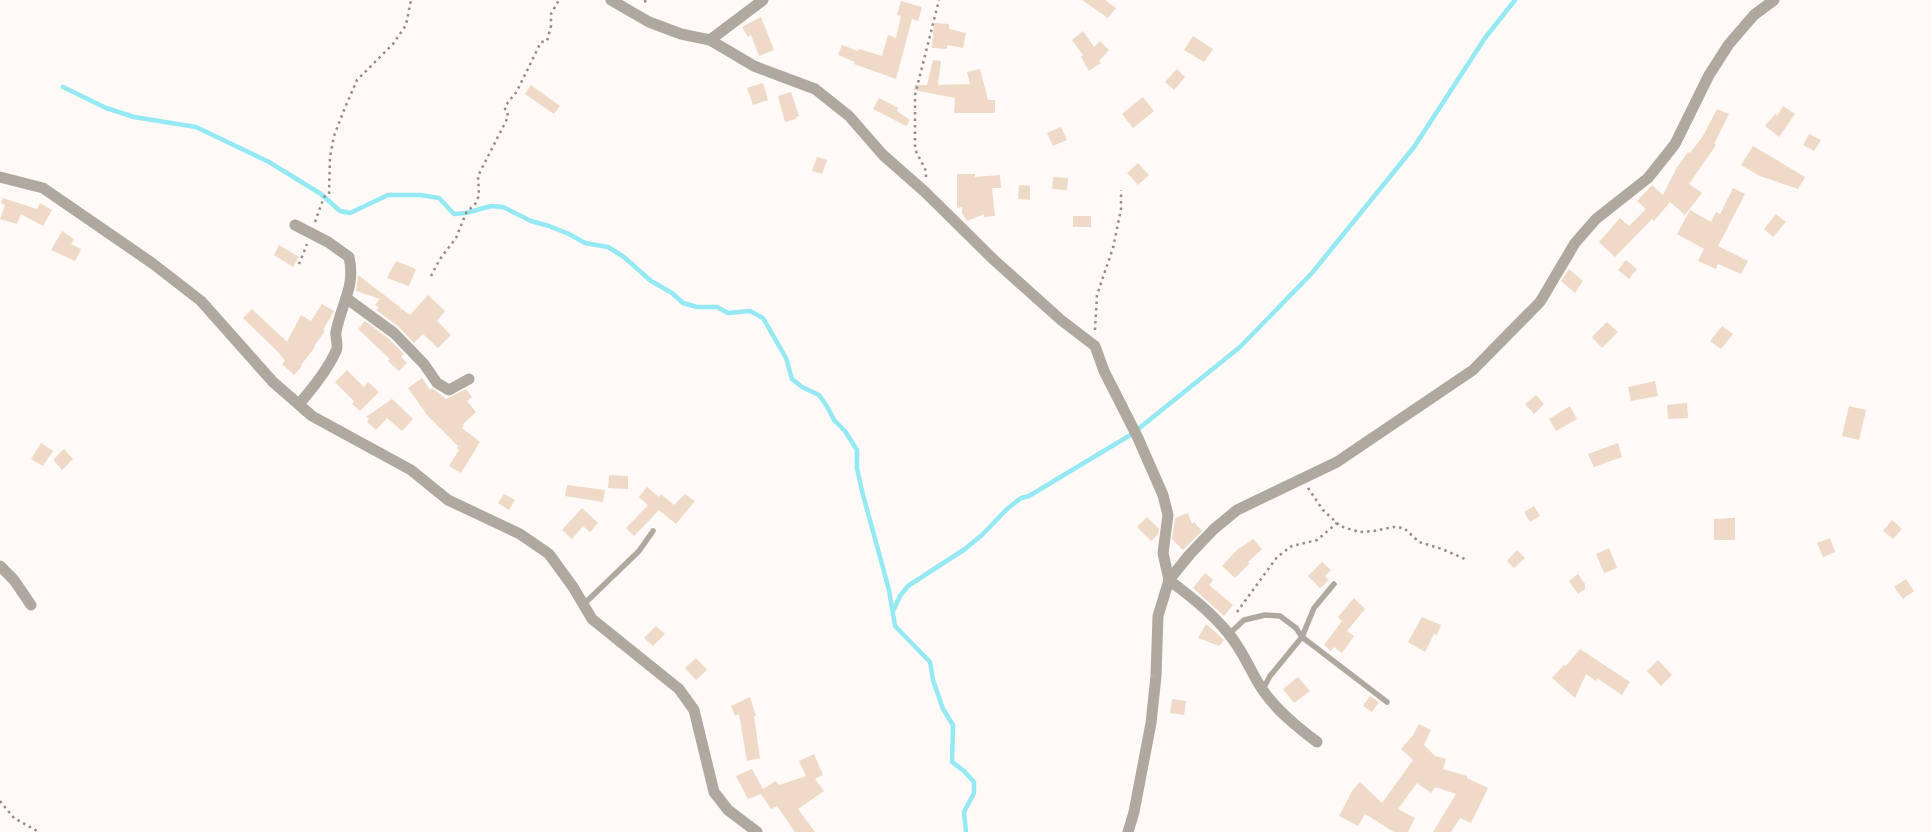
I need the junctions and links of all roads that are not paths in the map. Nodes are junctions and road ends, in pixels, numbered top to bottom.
1 (612, 0) edge
2 (763, 0) edge
3 (1774, 0) edge
4 (710, 40) junction
5 (0, 177) edge
6 (295, 225) dead end
7 (346, 298) junction
8 (469, 379) dead end
9 (299, 404) junction
10 (653, 531) dead end
11 (0, 566) edge
12 (1169, 580) junction
13 (1334, 584) dead end
14 (31, 605) dead end
15 (583, 605) junction
16 (1227, 632) junction
17 (1302, 637) junction
18 (1262, 690) junction
19 (1387, 702) dead end
20 (1317, 742) dead end
21 (757, 832) edge
22 (1128, 832) edge

1 - 4 street
2 - 4 street
3 - 12 street
4 - 12 street
5 - 9 street
6 - 7 street
7 - 8 street
7 - 9 street
9 - 15 street
10 - 15 lane
11 - 14 street
12 - 16 street
12 - 22 street
13 - 17 lane
15 - 21 street
16 - 17 lane
16 - 18 street
17 - 18 lane
17 - 19 lane
18 - 20 street

